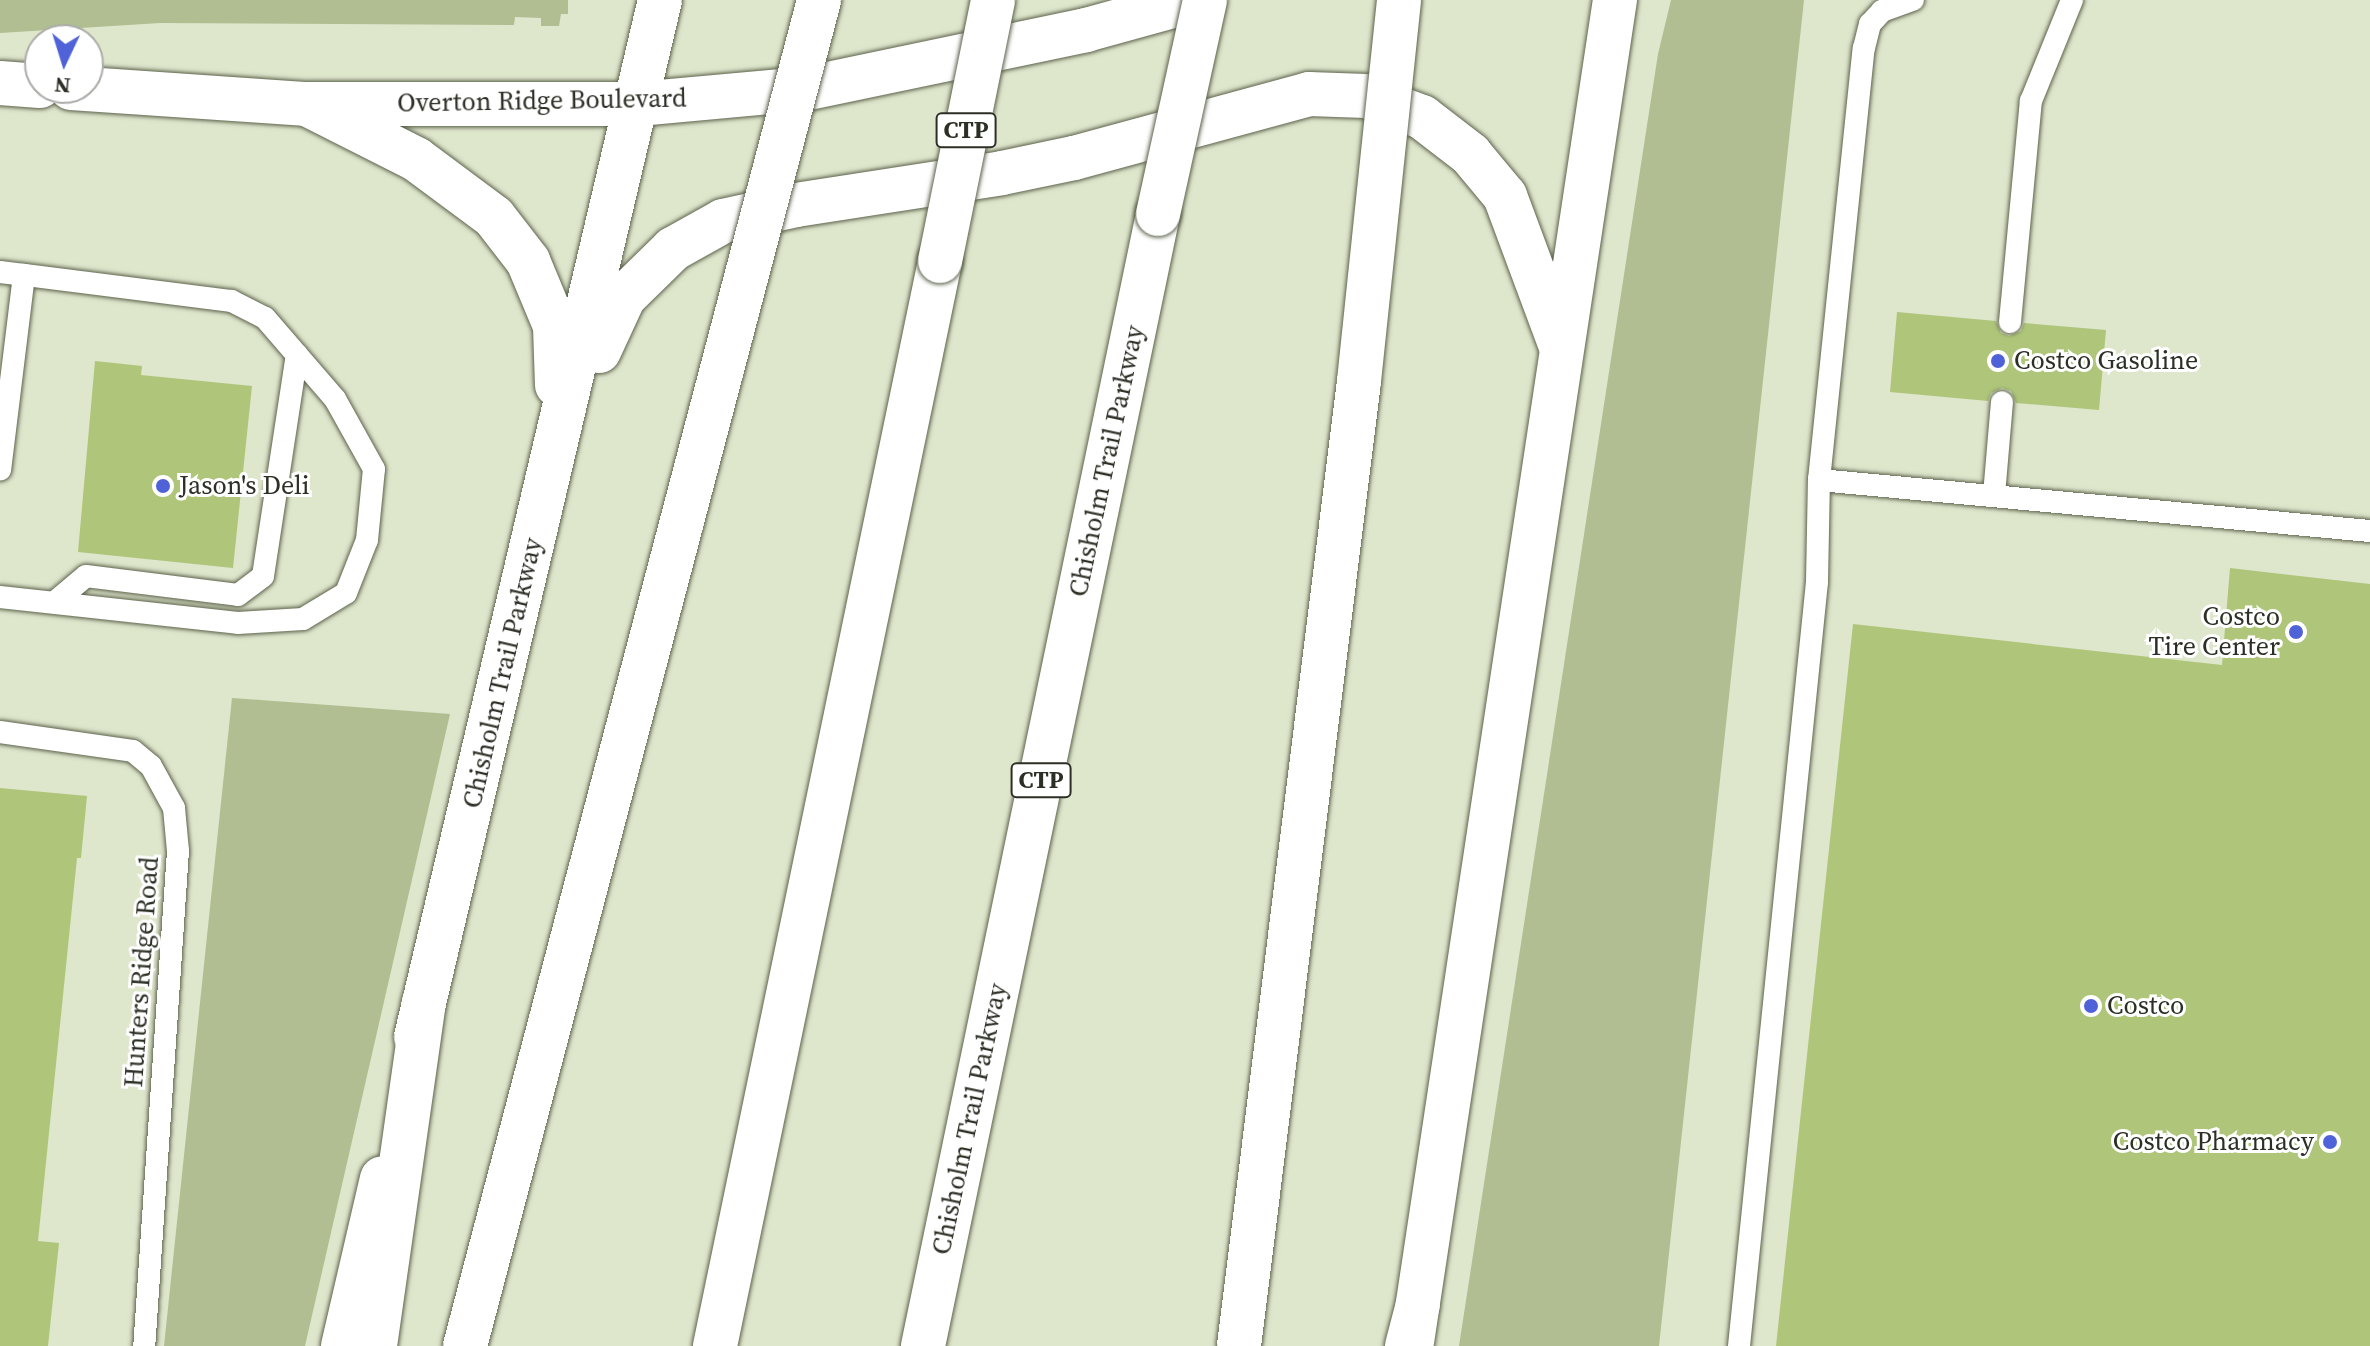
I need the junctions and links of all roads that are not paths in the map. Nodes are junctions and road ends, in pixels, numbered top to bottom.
1 (660, 0) edge
2 (819, 0) edge
3 (993, 0) edge
4 (1195, 0) edge
5 (1205, 0) edge
6 (1399, 0) edge
7 (1615, 0) edge
8 (1913, 0) edge
9 (2072, 0) edge
10 (0, 83) edge
11 (24, 85) edge
12 (104, 90) edge
13 (307, 104) junction
14 (638, 104) junction
15 (0, 272) edge
16 (24, 275) junction
17 (2010, 322) dead end
18 (1561, 346) junction
19 (297, 355) junction
20 (2002, 402) dead end
21 (560, 436) junction
22 (0, 470) edge
23 (1819, 480) junction
24 (1994, 495) junction
25 (2370, 531) edge
26 (0, 597) edge
27 (55, 602) junction
28 (0, 732) edge
29 (424, 1001) junction
30 (1412, 1332) edge
31 (144, 1346) edge
32 (343, 1346) edge
33 (375, 1346) edge
34 (465, 1346) edge
35 (715, 1346) edge
36 (923, 1346) edge
37 (1239, 1346) edge
38 (1739, 1346) edge

1 - 14 main road, Chisholm Trail Parkway
2 - 34 main road, bridge
3 - 35 main road, CTP, bridge
4 - 14 main road, Overton Ridge Boulevard
5 - 36 main road, Chisholm Trail Parkway / CTP, bridge
6 - 37 main road, bridge
7 - 18 main road
8 - 23 lane
9 - 17 lane
10 - 11 main road
12 - 13 main road, Overton Ridge Boulevard
13 - 14 main road, Overton Ridge Boulevard
13 - 21 main road
14 - 21 main road, Chisholm Trail Parkway
15 - 16 lane
16 - 19 lane
16 - 22 lane
18 - 21 main road
18 - 30 main road
19 - 27 lane
19 - 27 lane
20 - 24 lane
21 - 29 main road, Chisholm Trail Parkway
23 - 24 lane
23 - 38 lane
24 - 25 lane
26 - 27 lane
28 - 31 lane, Hunters Ridge Road
29 - 32 main road, Chisholm Trail Parkway
29 - 33 main road

